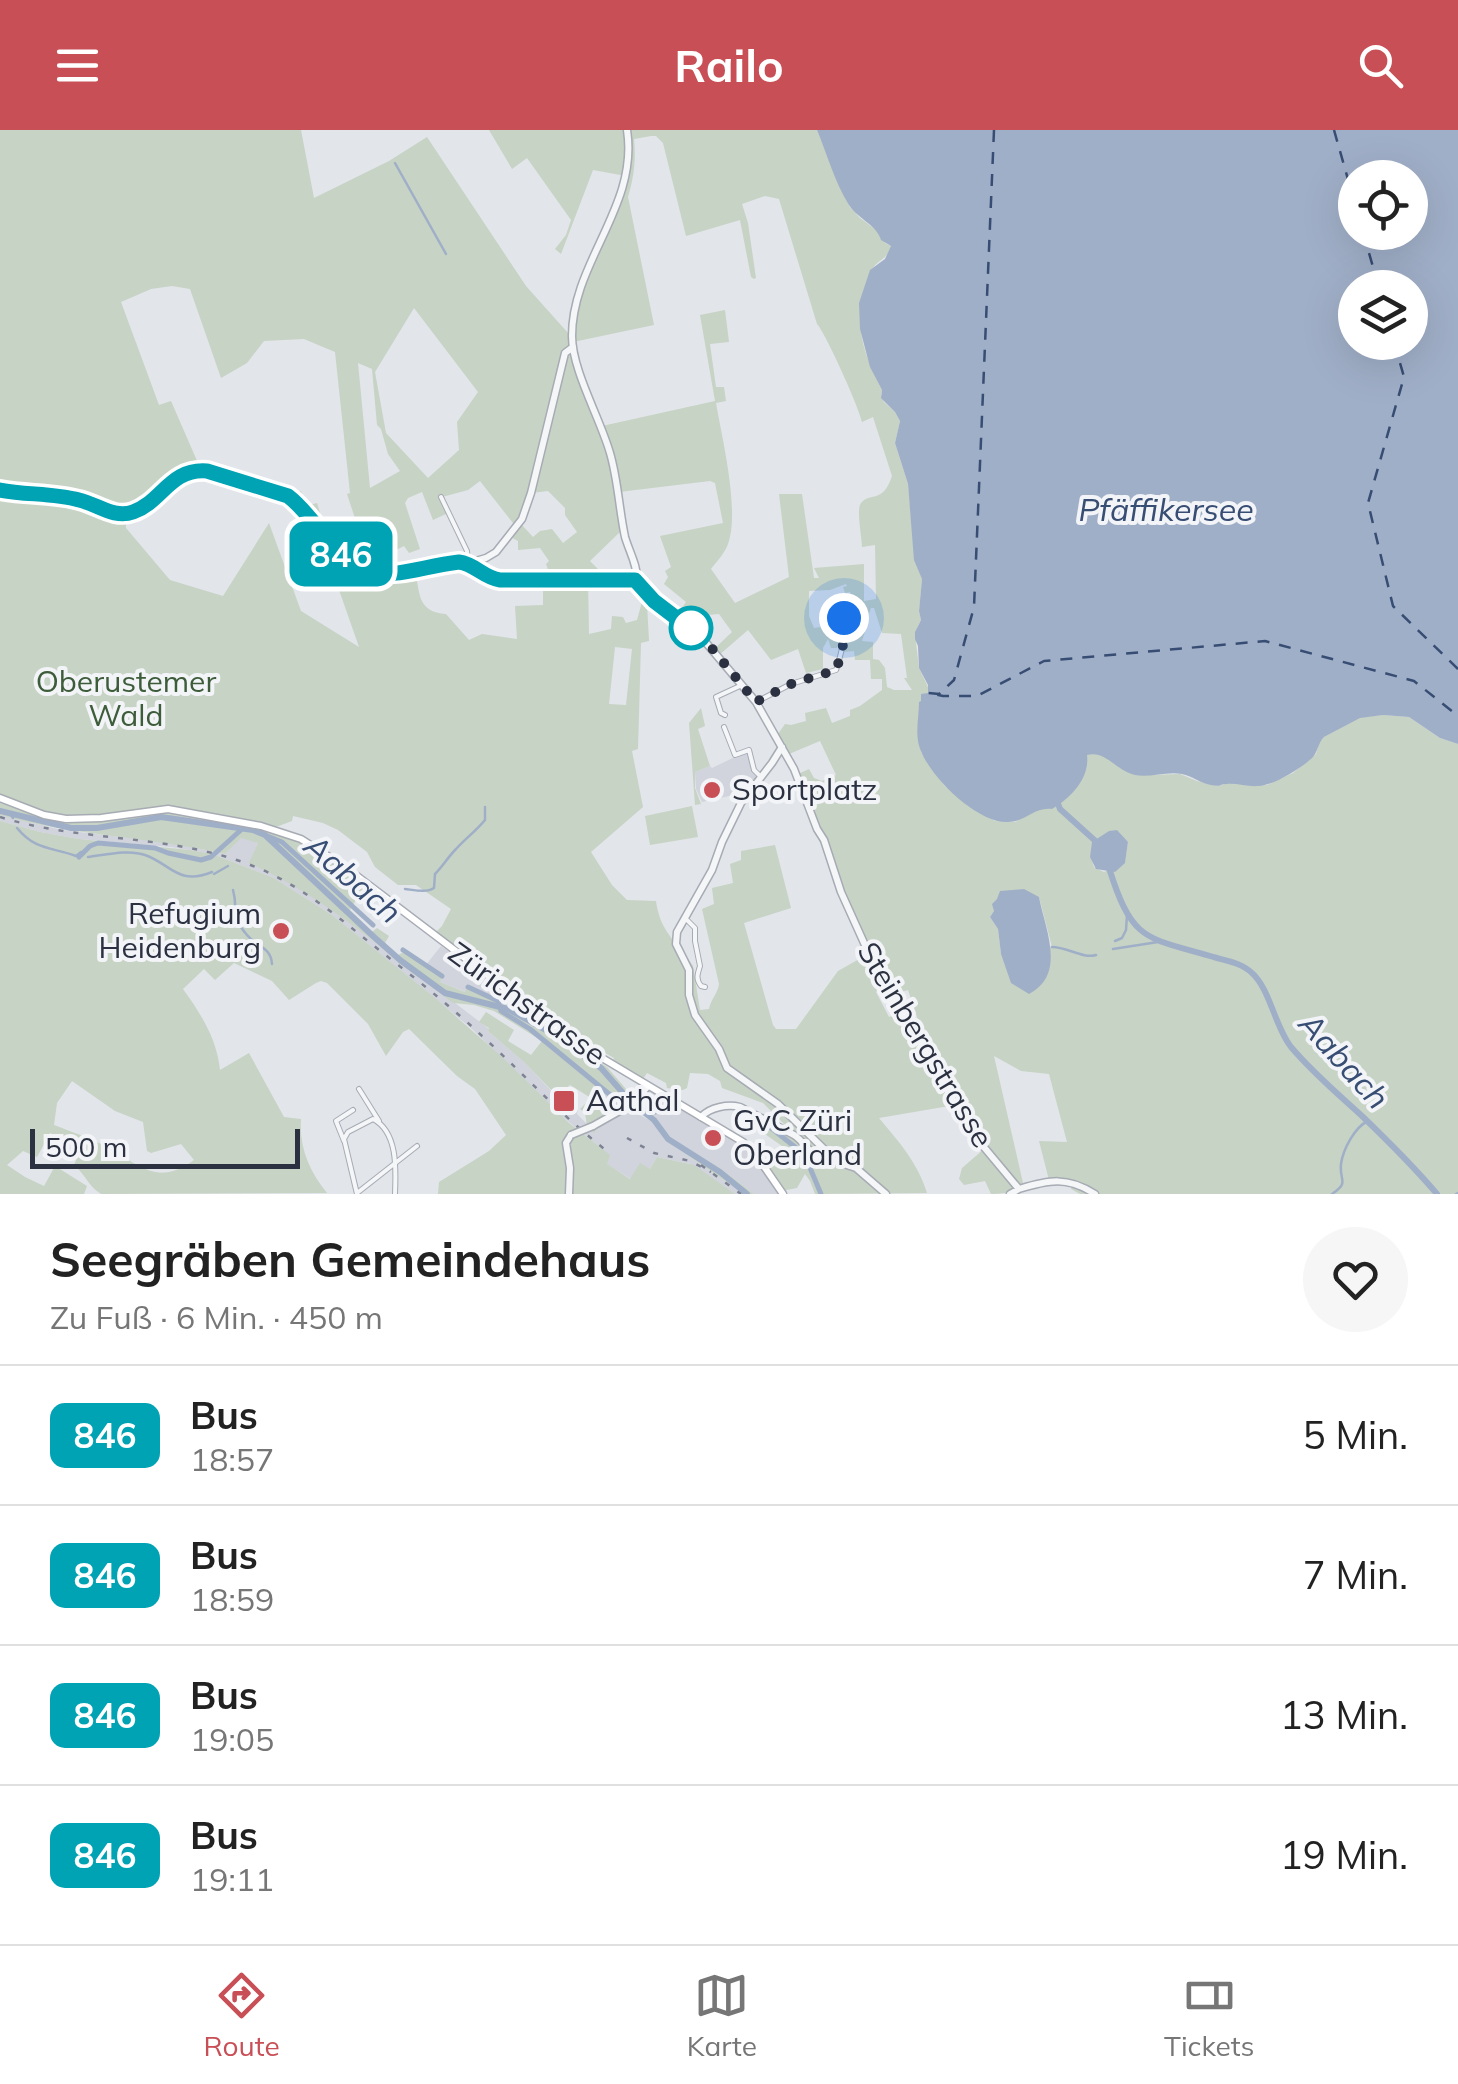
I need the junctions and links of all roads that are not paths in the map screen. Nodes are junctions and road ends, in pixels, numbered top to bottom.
1 (627, 130) edge
2 (572, 347) junction
3 (0, 490) edge
4 (441, 497) dead end
5 (468, 564) junction
6 (637, 581) junction
7 (844, 616) dead end
8 (742, 684) junction
9 (756, 702) junction
10 (725, 715) dead end
11 (724, 727) dead end
12 (782, 747) junction
13 (761, 777) junction
14 (0, 798) edge
15 (685, 918) junction
16 (705, 987) dead end
17 (648, 1086) junction
18 (359, 1089) dead end
19 (352, 1110) dead end
20 (701, 1117) junction
21 (379, 1122) junction
22 (344, 1141) junction
23 (417, 1146) dead end
24 (828, 1159) junction
25 (396, 1162) junction
26 (1018, 1189) junction
27 (357, 1194) edge
28 (394, 1194) edge
29 (569, 1194) edge
30 (783, 1194) edge
31 (886, 1194) edge
32 (1010, 1194) edge
33 (1094, 1194) edge

1 - 2 street
2 - 5 street
2 - 6 street
3 - 5 street
4 - 5 street
5 - 6 street
6 - 8 street, Steinbergstrasse
7 - 9 street
8 - 9 street, Steinbergstrasse
8 - 10 street
9 - 12 street, Steinbergstrasse
11 - 13 street
12 - 13 street
12 - 26 street, Steinbergstrasse
13 - 15 street
14 - 17 main road, Zürichstrasse
15 - 16 street
15 - 24 street
17 - 20 main road, Zürichstrasse
17 - 29 street, bridge
18 - 21 street
19 - 22 street
20 - 24 street
20 - 30 main road, Zürichstrasse
21 - 22 street
21 - 25 street
22 - 27 street
23 - 25 street
24 - 31 street
25 - 27 street
25 - 28 street
26 - 32 street
26 - 33 street

